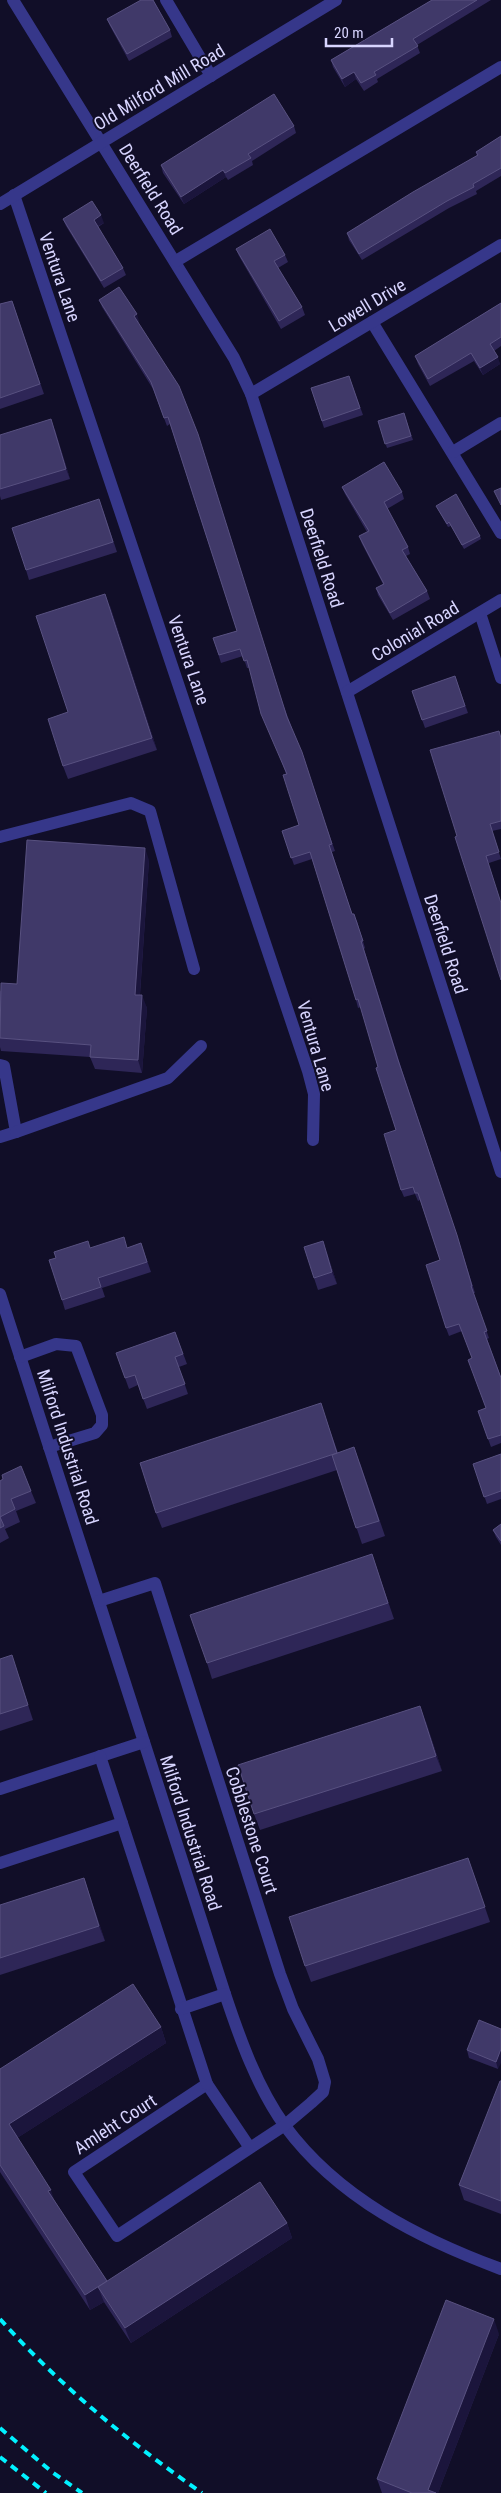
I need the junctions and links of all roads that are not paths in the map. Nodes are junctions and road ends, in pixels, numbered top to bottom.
1 (13, 0) edge
2 (166, 0) edge
3 (336, 0) edge
4 (501, 67) edge
5 (211, 76) junction
6 (101, 143) junction
7 (14, 195) junction
8 (0, 204) edge
9 (501, 245) edge
10 (176, 261) junction
11 (372, 322) junction
12 (251, 394) junction
13 (501, 423) edge
14 (454, 452) junction
15 (501, 533) edge
16 (501, 600) edge
17 (480, 613) junction
18 (501, 678) edge
19 (347, 692) junction
20 (0, 838) edge
21 (194, 969) dead end
22 (201, 1046) dead end
23 (0, 1065) edge
24 (16, 1132) junction
25 (0, 1136) edge
26 (313, 1140) dead end
27 (501, 1172) edge
28 (0, 1294) edge
29 (20, 1357) junction
30 (49, 1447) junction
31 (99, 1601) junction
32 (144, 1742) junction
33 (100, 1756) junction
34 (0, 1789) edge
35 (122, 1823) junction
36 (0, 1863) edge
37 (225, 1994) junction
38 (181, 2009) junction
39 (207, 2084) junction
40 (285, 2125) junction
41 (250, 2148) junction
42 (501, 2269) edge

1 - 6 street, Deerfield Road
2 - 5 street
3 - 5 street, Old Milford Mill Road
4 - 10 street
5 - 6 street, Old Milford Mill Road
6 - 7 street, Old Milford Mill Road
6 - 10 street, Deerfield Road
7 - 8 street, Old Milford Mill Road
7 - 26 street, Ventura Lane
9 - 11 street, Lowell Drive
10 - 12 street, Deerfield Road
11 - 12 street, Lowell Drive
11 - 14 street
12 - 19 street, Deerfield Road
13 - 14 street
14 - 15 street
16 - 17 street, Colonial Road
17 - 18 street
17 - 19 street, Colonial Road
19 - 27 street, Deerfield Road
20 - 21 street
22 - 24 street
23 - 24 street
24 - 25 street
28 - 29 street, Milford Industrial Road
29 - 30 street, Milford Industrial Road
29 - 30 street
30 - 31 street, Milford Industrial Road
31 - 32 street, Milford Industrial Road
31 - 40 street, Cobblestone Court
32 - 33 street
32 - 37 street, Milford Industrial Road
33 - 34 street
33 - 35 street
35 - 36 street
35 - 38 street
37 - 38 street
37 - 40 street, Milford Industrial Road
38 - 39 street
39 - 41 street
39 - 41 street, Amleht Court
40 - 41 street, Amleht Court
40 - 42 street, Milford Industrial Road

